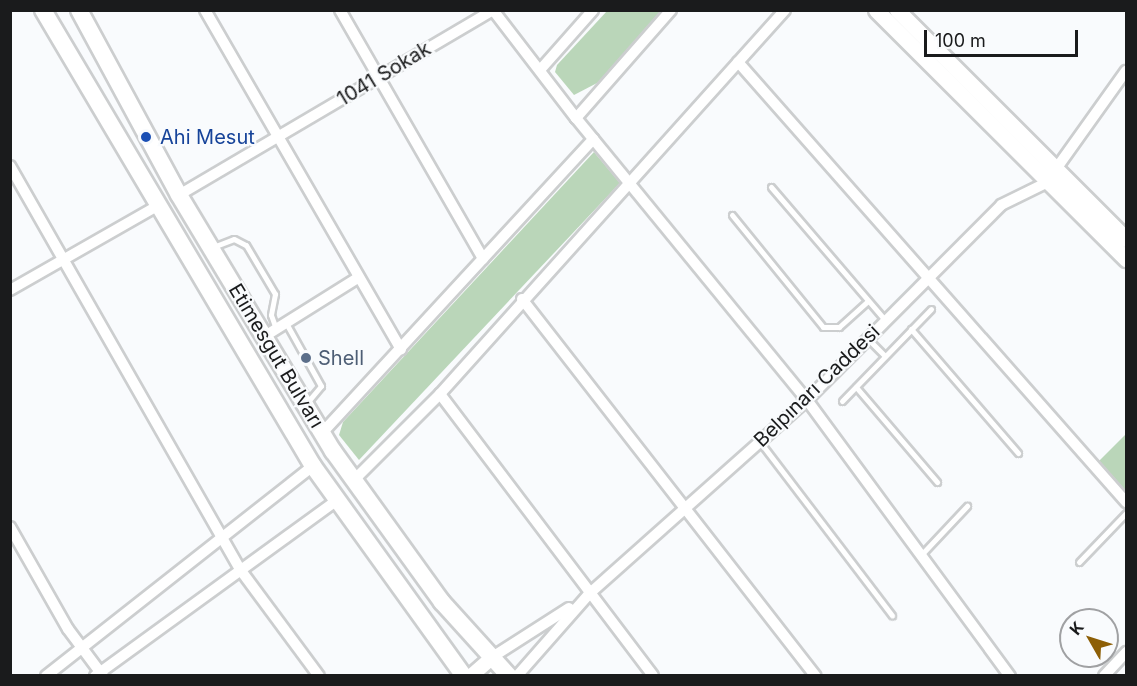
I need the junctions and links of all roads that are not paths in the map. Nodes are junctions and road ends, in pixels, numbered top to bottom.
1 (43, 10) edge
2 (79, 10) edge
3 (205, 10) edge
4 (340, 10) edge
5 (493, 10) edge
6 (593, 10) edge
7 (671, 10) edge
8 (785, 10) edge
9 (876, 10) edge
10 (897, 10) edge
11 (738, 62) junction
12 (540, 70) junction
13 (1126, 71) edge
14 (378, 76) junction
15 (576, 118) junction
16 (593, 138) junction
17 (276, 140) junction
18 (10, 166) edge
19 (1058, 170) junction
20 (627, 180) junction
21 (1046, 183) junction
22 (771, 187) dead end
23 (179, 195) junction
24 (159, 205) junction
25 (732, 215) dead end
26 (1126, 239) edge
27 (211, 248) junction
28 (66, 257) junction
29 (483, 259) junction
30 (1126, 259) edge
31 (356, 279) junction
32 (928, 279) junction
33 (10, 290) edge
34 (522, 299) junction
35 (868, 301) junction
36 (931, 309) dead end
37 (886, 321) junction
38 (276, 329) junction
39 (911, 329) junction
40 (868, 339) junction
41 (401, 350) junction
42 (885, 356) junction
43 (856, 387) junction
44 (440, 394) junction
45 (807, 400) junction
46 (842, 401) dead end
47 (305, 405) junction
48 (322, 434) junction
49 (760, 442) junction
50 (1018, 453) dead end
51 (313, 466) junction
52 (354, 480) junction
53 (937, 482) dead end
54 (337, 500) junction
55 (1126, 502) edge
56 (967, 506) dead end
57 (684, 509) junction
58 (1126, 513) edge
59 (10, 527) edge
60 (223, 538) junction
61 (919, 557) junction
62 (1079, 562) dead end
63 (242, 572) junction
64 (589, 594) junction
65 (892, 615) dead end
66 (82, 648) junction
67 (1126, 652) edge
68 (494, 656) junction
69 (99, 674) edge
70 (46, 675) edge
71 (319, 675) edge
72 (464, 675) edge
73 (471, 675) edge
74 (509, 675) edge
75 (518, 675) edge
76 (653, 675) edge
77 (816, 675) edge
78 (1010, 675) edge
79 (1104, 675) edge

1 - 24 main road, Etimesgut Bulvarı
2 - 23 main road, Etimesgut Bulvarı
3 - 17 street
4 - 14 street
5 - 12 street
5 - 14 street, 1041 Sokak
6 - 12 street
7 - 15 street
8 - 11 street
9 - 21 main road
10 - 19 main road
11 - 20 street
11 - 32 street
12 - 15 street
13 - 19 street
14 - 17 street, 1041 Sokak
14 - 29 street
15 - 16 street
16 - 20 street
16 - 29 street
17 - 23 street, 1041 Sokak
17 - 31 street
18 - 28 street
19 - 21 street
19 - 26 main road
20 - 34 street
20 - 45 street
21 - 30 main road
21 - 32 street, Belpınarı Caddesi
22 - 35 lane
23 - 27 main road, Etimesgut Bulvarı
24 - 28 street
24 - 51 main road, Etimesgut Bulvarı
25 - 35 lane
27 - 38 main road, Etimesgut Bulvarı
27 - 38 lane
28 - 33 street
28 - 60 street
29 - 41 street
31 - 38 street
31 - 41 street
32 - 37 street, Belpınarı Caddesi
32 - 55 street
34 - 44 street
34 - 57 street
35 - 37 lane
36 - 39 lane
37 - 40 street, Belpınarı Caddesi
38 - 47 main road, Etimesgut Bulvarı
38 - 47 lane
39 - 42 lane
39 - 50 lane
40 - 42 lane
40 - 45 street, Belpınarı Caddesi
41 - 48 street
42 - 43 lane
43 - 46 lane
43 - 53 lane
44 - 52 street
44 - 64 street
45 - 49 street, Belpınarı Caddesi
45 - 61 street
47 - 48 main road, Etimesgut Bulvarı
48 - 52 main road, Etimesgut Bulvarı
49 - 57 street, Belpınarı Caddesi
49 - 65 lane
51 - 54 main road, Etimesgut Bulvarı
51 - 60 street
52 - 68 main road, Etimesgut Bulvarı
54 - 63 street
54 - 72 main road, Etimesgut Bulvarı
56 - 61 lane
57 - 64 street, Belpınarı Caddesi
57 - 77 street
58 - 62 lane
59 - 66 street
60 - 63 street
60 - 66 street
61 - 78 street
63 - 69 street
63 - 71 street
64 - 68 street, Belpınarı Caddesi
64 - 75 street, Belpınarı Caddesi
64 - 76 street
66 - 69 street
66 - 70 street
67 - 79 street
68 - 73 street, Belpınarı Caddesi
68 - 74 main road, Etimesgut Bulvarı

